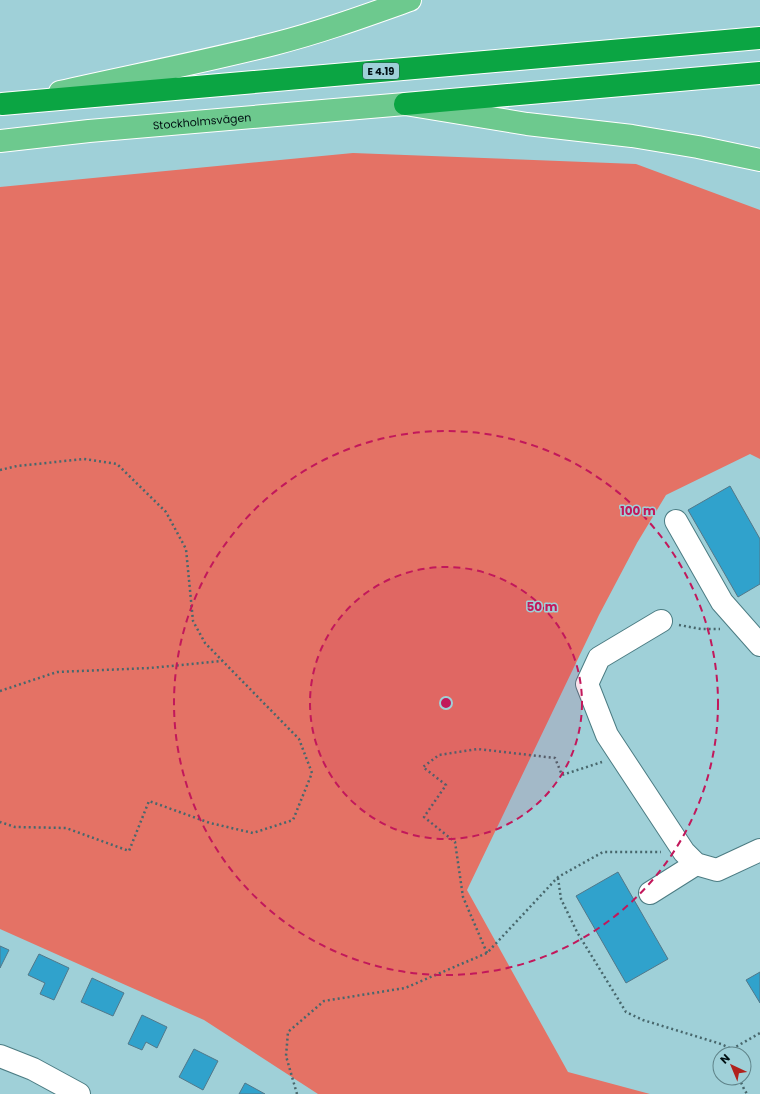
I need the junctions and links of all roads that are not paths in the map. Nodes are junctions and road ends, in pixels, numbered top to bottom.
1 (410, 0) edge
2 (760, 38) edge
3 (760, 73) edge
4 (1, 104) edge
5 (405, 104) junction
6 (0, 141) edge
7 (760, 160) edge
8 (676, 521) dead end
9 (661, 622) road end
10 (760, 645) edge
11 (760, 850) edge
12 (690, 858) junction
13 (650, 893) dead end
14 (0, 1056) edge
15 (79, 1094) edge

1 - 4 main road
2 - 4 highway, E 4.19
3 - 5 highway
5 - 6 main road, Stockholmsvägen
5 - 7 main road, Stockholmsvägen
8 - 10 street
9 - 12 street
11 - 12 street
12 - 13 street
14 - 15 street

